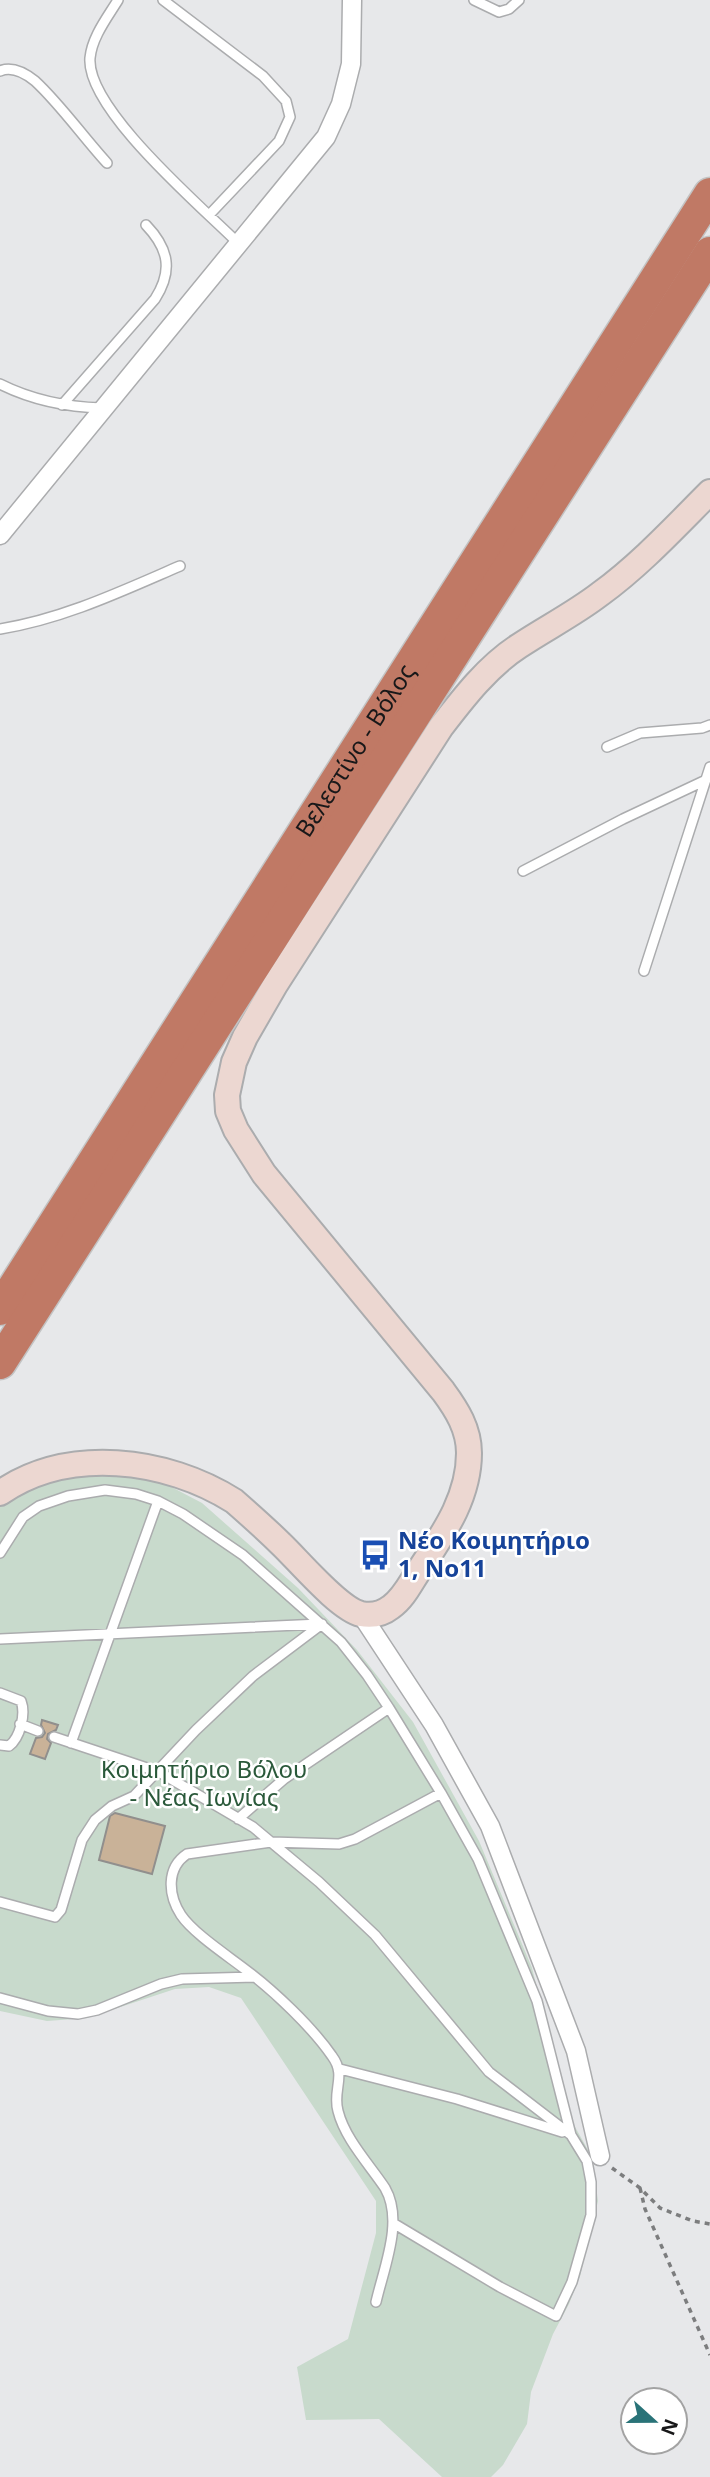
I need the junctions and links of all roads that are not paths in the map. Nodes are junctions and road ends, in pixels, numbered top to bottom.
1 (118, 0) edge
2 (163, 0) edge
3 (352, 0) edge
4 (474, 0) edge
5 (519, 0) edge
6 (0, 71) edge
7 (107, 163) dead end
8 (710, 171) edge
9 (710, 194) edge
10 (210, 214) junction
11 (146, 225) dead end
12 (239, 243) junction
13 (710, 253) edge
14 (637, 307) junction
15 (0, 384) edge
16 (62, 405) junction
17 (104, 408) junction
18 (709, 496) edge
19 (0, 535) edge
20 (180, 566) dead end
21 (0, 629) edge
22 (710, 725) edge
23 (607, 747) dead end
24 (710, 767) edge
25 (706, 780) junction
26 (523, 870) dead end
27 (644, 971) dead end
28 (0, 1309) edge
29 (0, 1363) edge
30 (0, 1493) edge
31 (158, 1502) junction
32 (0, 1553) edge
33 (361, 1614) junction
34 (322, 1624) junction
35 (111, 1633) junction
36 (0, 1639) edge
37 (0, 1693) edge
38 (389, 1708) junction
39 (20, 1724) junction
40 (38, 1731) dead end
41 (54, 1737) dead end
42 (71, 1742) junction
43 (0, 1745) edge
44 (159, 1772) junction
45 (441, 1793) junction
46 (238, 1819) junction
47 (271, 1842) junction
48 (0, 1902) edge
49 (255, 1977) junction
50 (0, 1998) edge
51 (340, 2069) junction
52 (570, 2135) junction
53 (600, 2156) road end
54 (393, 2223) junction
55 (376, 2302) dead end

1 - 10 lane
2 - 10 lane
3 - 12 street
4 - 5 lane
6 - 7 lane
8 - 14 highway
9 - 14 highway, Βελεστίνο - Βόλος
10 - 12 lane
11 - 16 lane
12 - 17 street
13 - 29 highway, Βελεστίνο - Βόλος
14 - 28 highway, Βελεστίνο - Βόλος
15 - 16 lane
16 - 17 lane
17 - 19 street
18 - 33 street
20 - 21 lane
22 - 23 lane
24 - 25 lane
25 - 26 lane
25 - 27 lane
30 - 33 street
31 - 32 lane
31 - 34 lane
31 - 35 lane
33 - 53 street
34 - 35 lane
34 - 38 lane
34 - 44 lane
35 - 36 lane
35 - 42 lane
37 - 39 lane
38 - 45 lane
38 - 46 lane
39 - 40 lane
39 - 43 lane
41 - 42 lane
42 - 44 lane
44 - 46 lane
44 - 48 lane
45 - 47 lane
45 - 52 lane
46 - 47 lane
47 - 49 lane
47 - 52 lane
49 - 50 lane
49 - 51 lane
51 - 52 lane
51 - 54 lane
52 - 54 lane
54 - 55 lane

